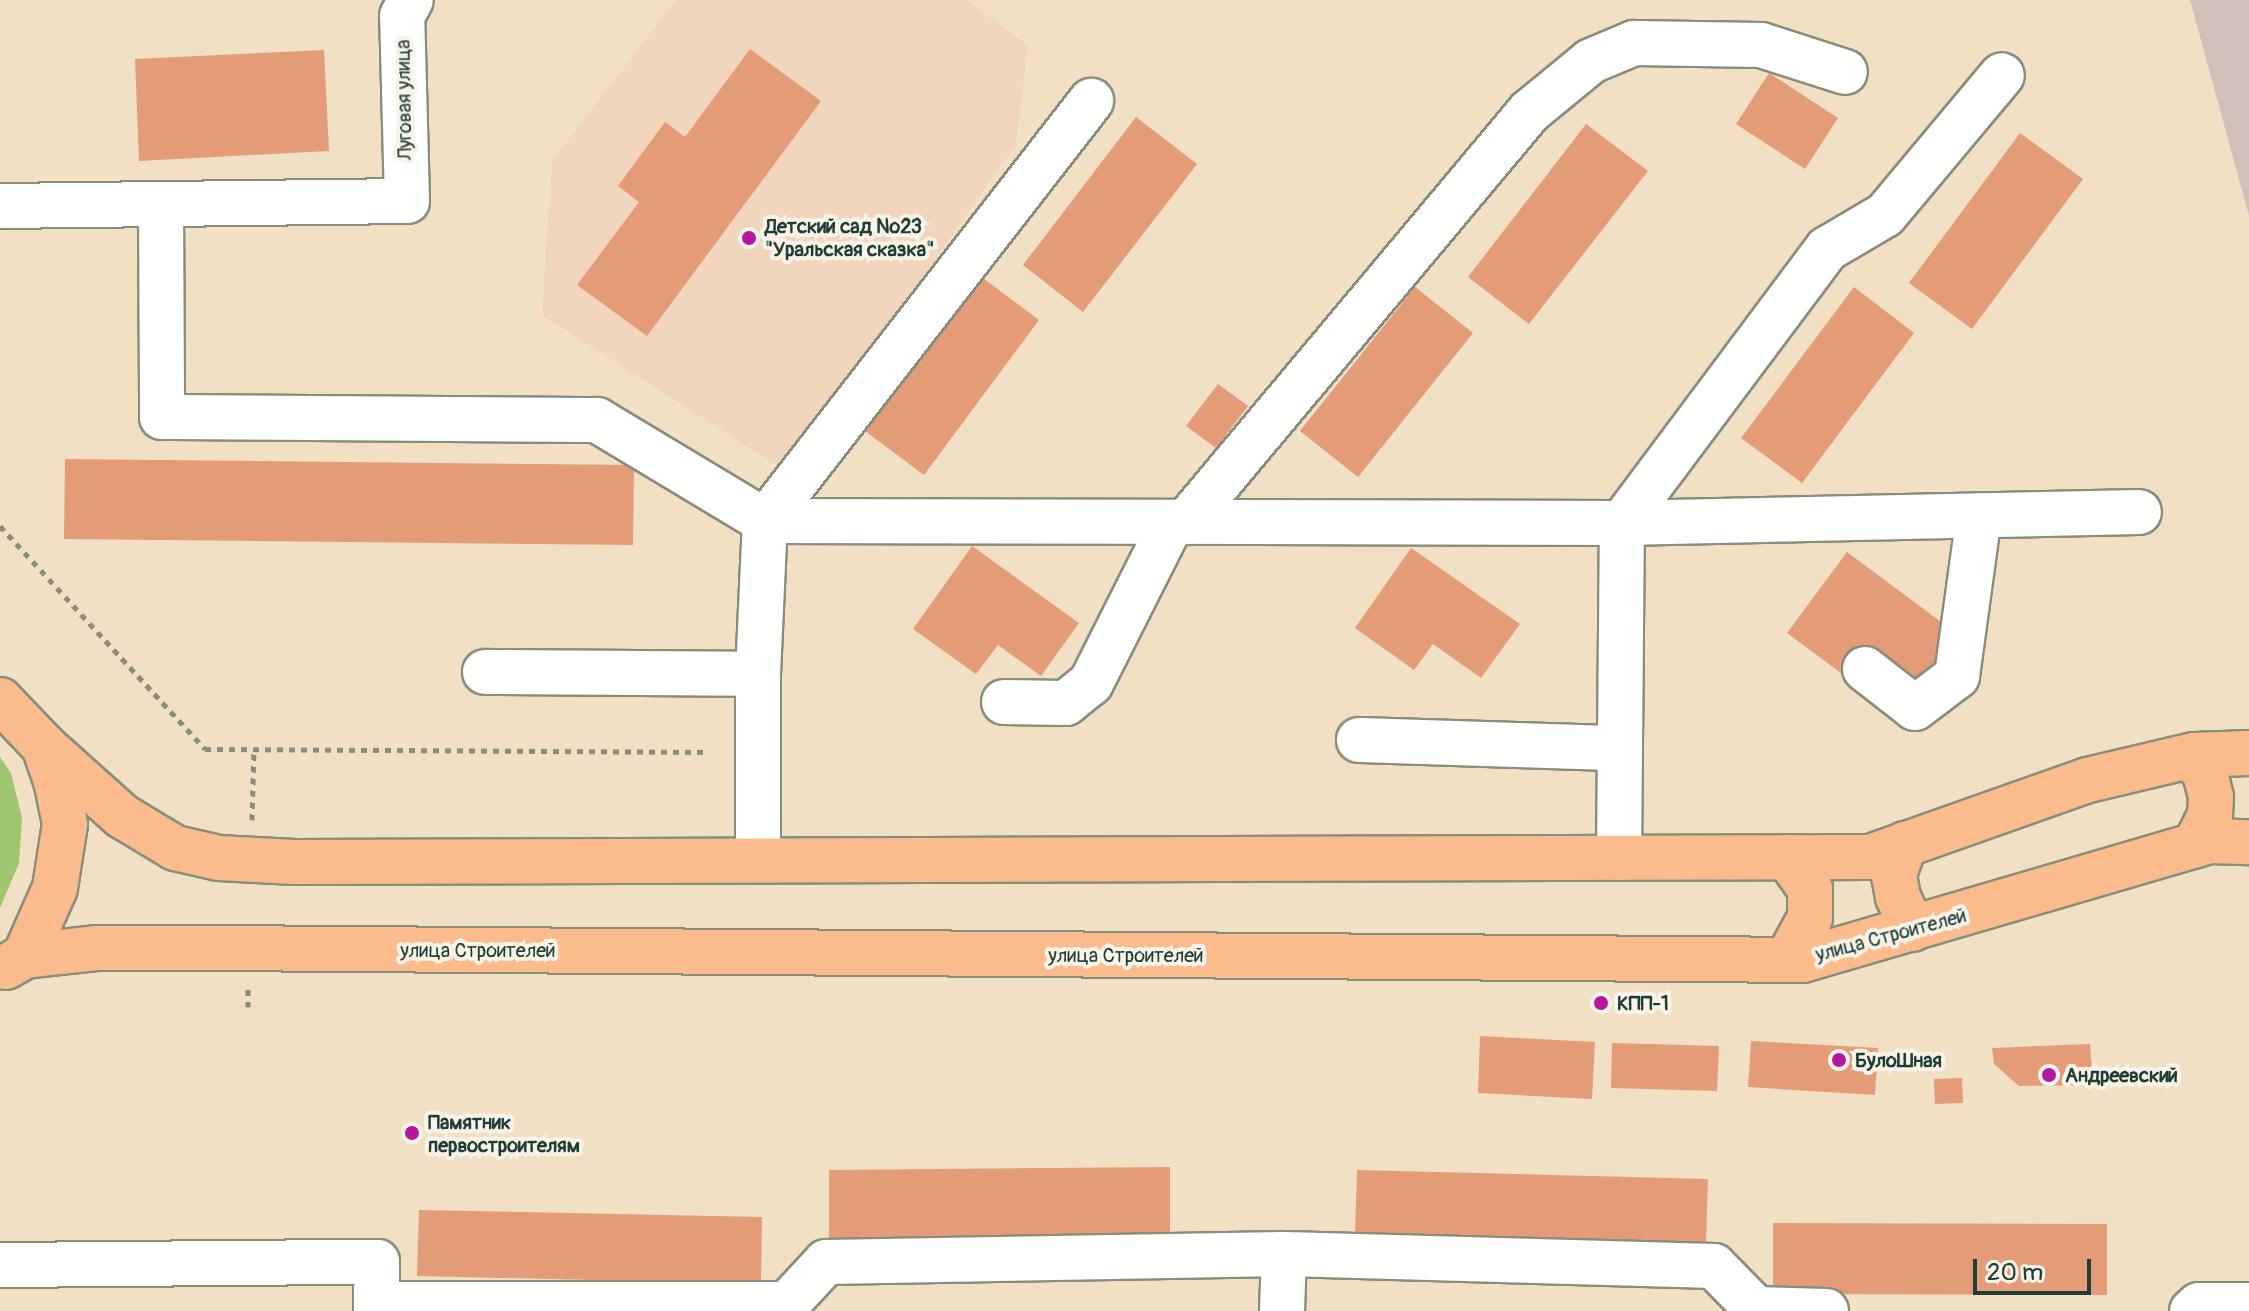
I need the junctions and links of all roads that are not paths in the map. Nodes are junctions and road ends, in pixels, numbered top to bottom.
1 (411, 0) edge
2 (1845, 72) dead end
3 (2002, 75) dead end
4 (1091, 101) dead end
5 (161, 204) junction
6 (0, 206) edge
7 (2139, 512) dead end
8 (1979, 515) junction
9 (765, 521) junction
10 (1179, 522) junction
11 (1622, 523) junction
12 (1865, 669) dead end
13 (485, 672) dead end
14 (758, 674) junction
15 (0, 700) edge
16 (1004, 702) dead end
17 (1359, 740) dead end
18 (44, 746) junction
19 (1620, 748) junction
20 (2249, 753) edge
21 (2188, 756) junction
22 (2218, 843) edge
23 (1905, 844) junction
24 (1788, 857) junction
25 (1619, 858) junction
26 (758, 860) junction
27 (1913, 929) junction
28 (1787, 960) junction
29 (12, 963) edge
30 (1284, 1254) junction
31 (0, 1265) edge
32 (2249, 1305) edge
33 (376, 1307) edge
34 (1282, 1311) edge
35 (1826, 1311) edge
36 (2192, 1311) edge

1 - 5 street, Луговая улица
2 - 10 street
3 - 11 street
4 - 9 street
5 - 6 street
5 - 9 street
7 - 8 street
8 - 11 street
8 - 12 street
9 - 10 street
9 - 14 street
10 - 11 street
10 - 16 street
11 - 19 street
13 - 14 street
14 - 26 street
15 - 18 main road
17 - 19 street
18 - 26 main road
18 - 29 main road
19 - 25 street
20 - 21 main road
21 - 22 main road
21 - 23 main road
22 - 27 main road, улица Строителей
23 - 24 main road
23 - 27 main road
24 - 25 main road
24 - 28 main road
25 - 26 main road
27 - 28 main road, улица Строителей
28 - 29 main road, улица Строителей
30 - 33 street
30 - 34 street
30 - 35 street
31 - 33 street
32 - 36 street

